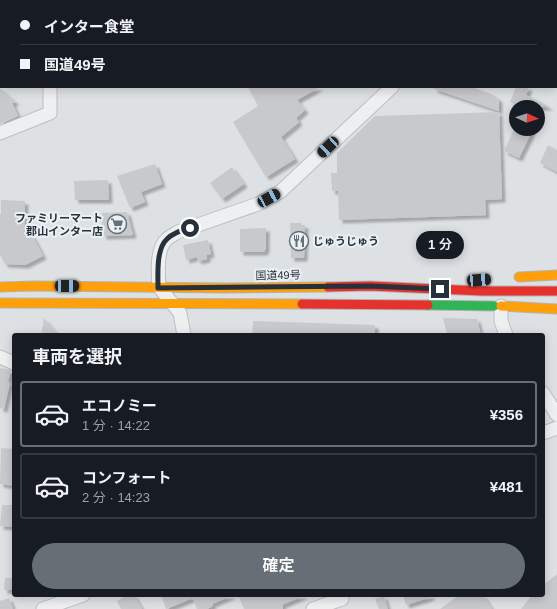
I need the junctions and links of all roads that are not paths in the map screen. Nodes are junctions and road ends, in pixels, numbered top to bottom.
1 (50, 88) edge
2 (391, 88) edge
3 (0, 133) edge
4 (557, 275) edge
5 (513, 278) dead end
6 (457, 281) dead end
7 (370, 286) junction
8 (0, 287) edge
9 (158, 288) junction
10 (557, 291) edge
11 (0, 302) edge
12 (172, 302) junction
13 (501, 306) junction
14 (557, 306) edge
15 (557, 309) edge
16 (184, 333) edge
17 (505, 333) edge
18 (0, 357) edge
19 (12, 362) edge
20 (545, 396) edge
21 (557, 415) edge
22 (557, 428) edge
23 (545, 433) edge
24 (77, 597) edge
25 (343, 601) edge
26 (42, 609) edge
27 (313, 609) edge

1 - 3 street
2 - 9 street
4 - 5 highway
6 - 7 highway
7 - 9 highway, 国道49号
7 - 10 highway, 国道49号
8 - 9 highway, 国道49号
9 - 12 street
11 - 12 highway
12 - 13 highway
12 - 16 street
13 - 14 highway
13 - 15 highway
13 - 17 street
18 - 19 street
20 - 21 street
22 - 23 street
24 - 26 street
25 - 27 street

